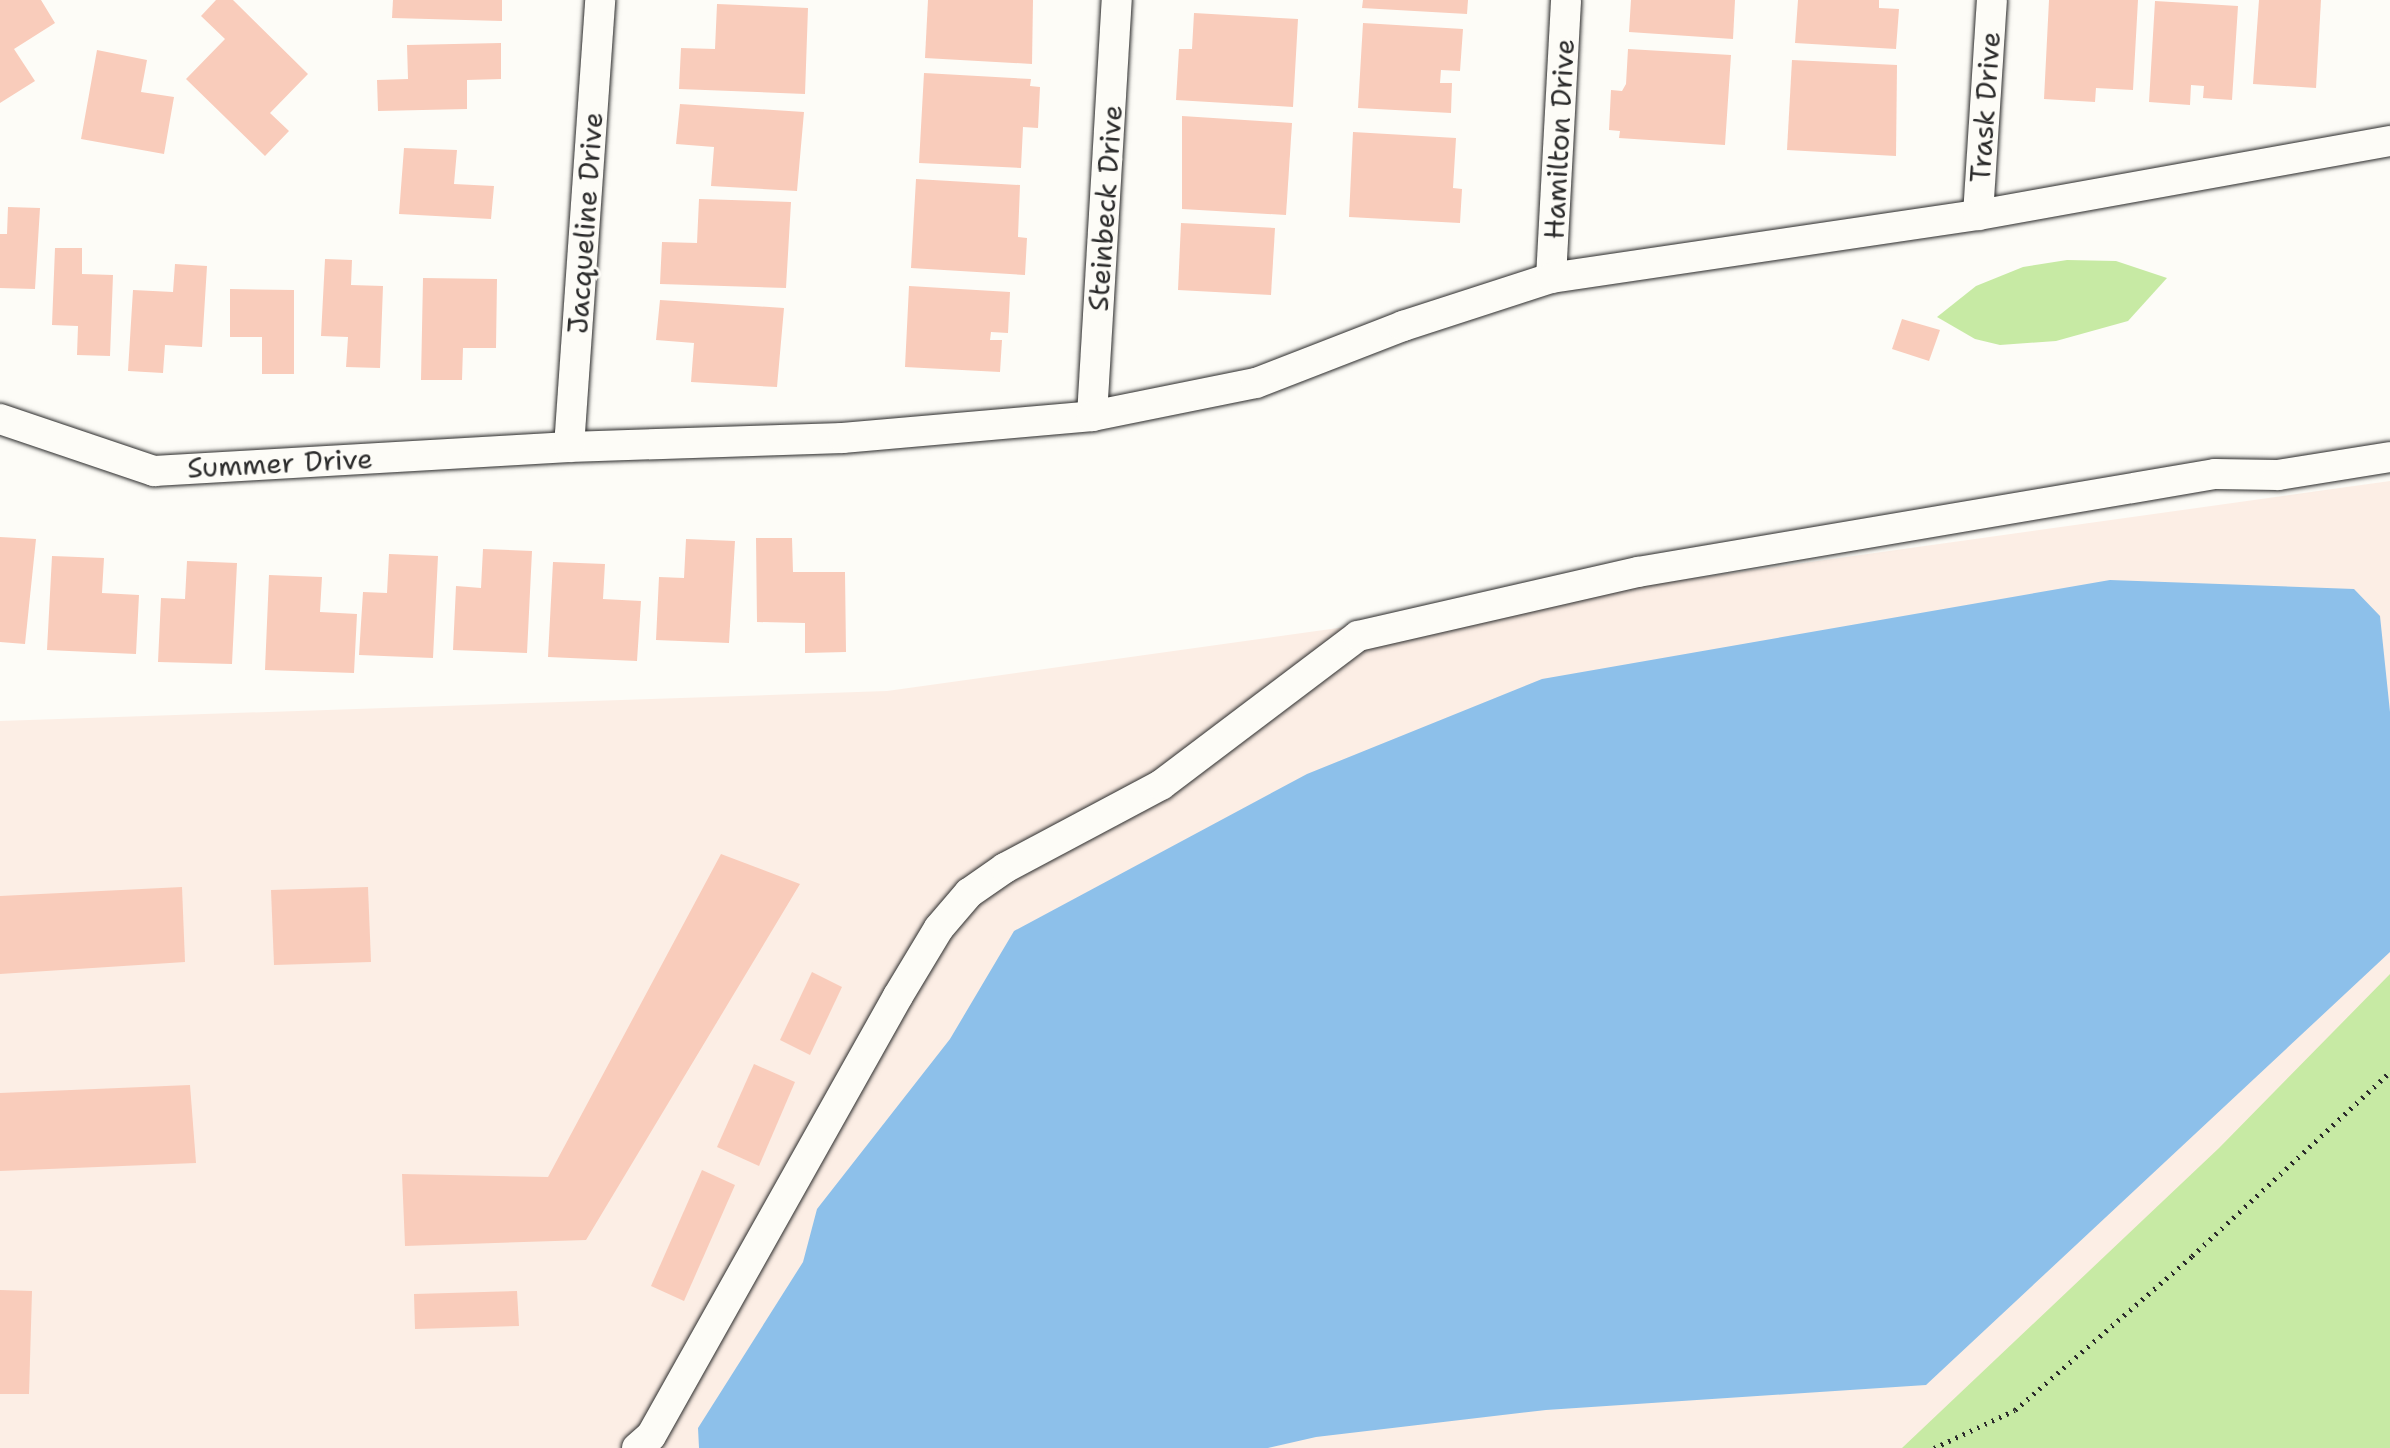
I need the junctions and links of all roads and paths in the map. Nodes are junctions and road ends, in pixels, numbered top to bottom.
1 (600, 0) edge
2 (1117, 0) edge
3 (1566, 0) edge
4 (1992, 0) edge
5 (2390, 141) edge
6 (1978, 215) junction
7 (1551, 278) junction
8 (1092, 416) junction
9 (0, 419) edge
10 (569, 447) junction
11 (2390, 457) edge
12 (2390, 1072) edge
13 (637, 1448) edge
14 (1934, 1448) edge

1 - 10 street, Jacqueline Drive
2 - 8 street, Steinbeck Drive
3 - 7 street, Hamilton Drive
4 - 6 street, Trask Drive
5 - 6 street, Summer Drive
6 - 7 street, Summer Drive
7 - 8 street, Summer Drive
8 - 10 street, Summer Drive
9 - 10 street, Summer Drive
11 - 13 street
12 - 14 path

